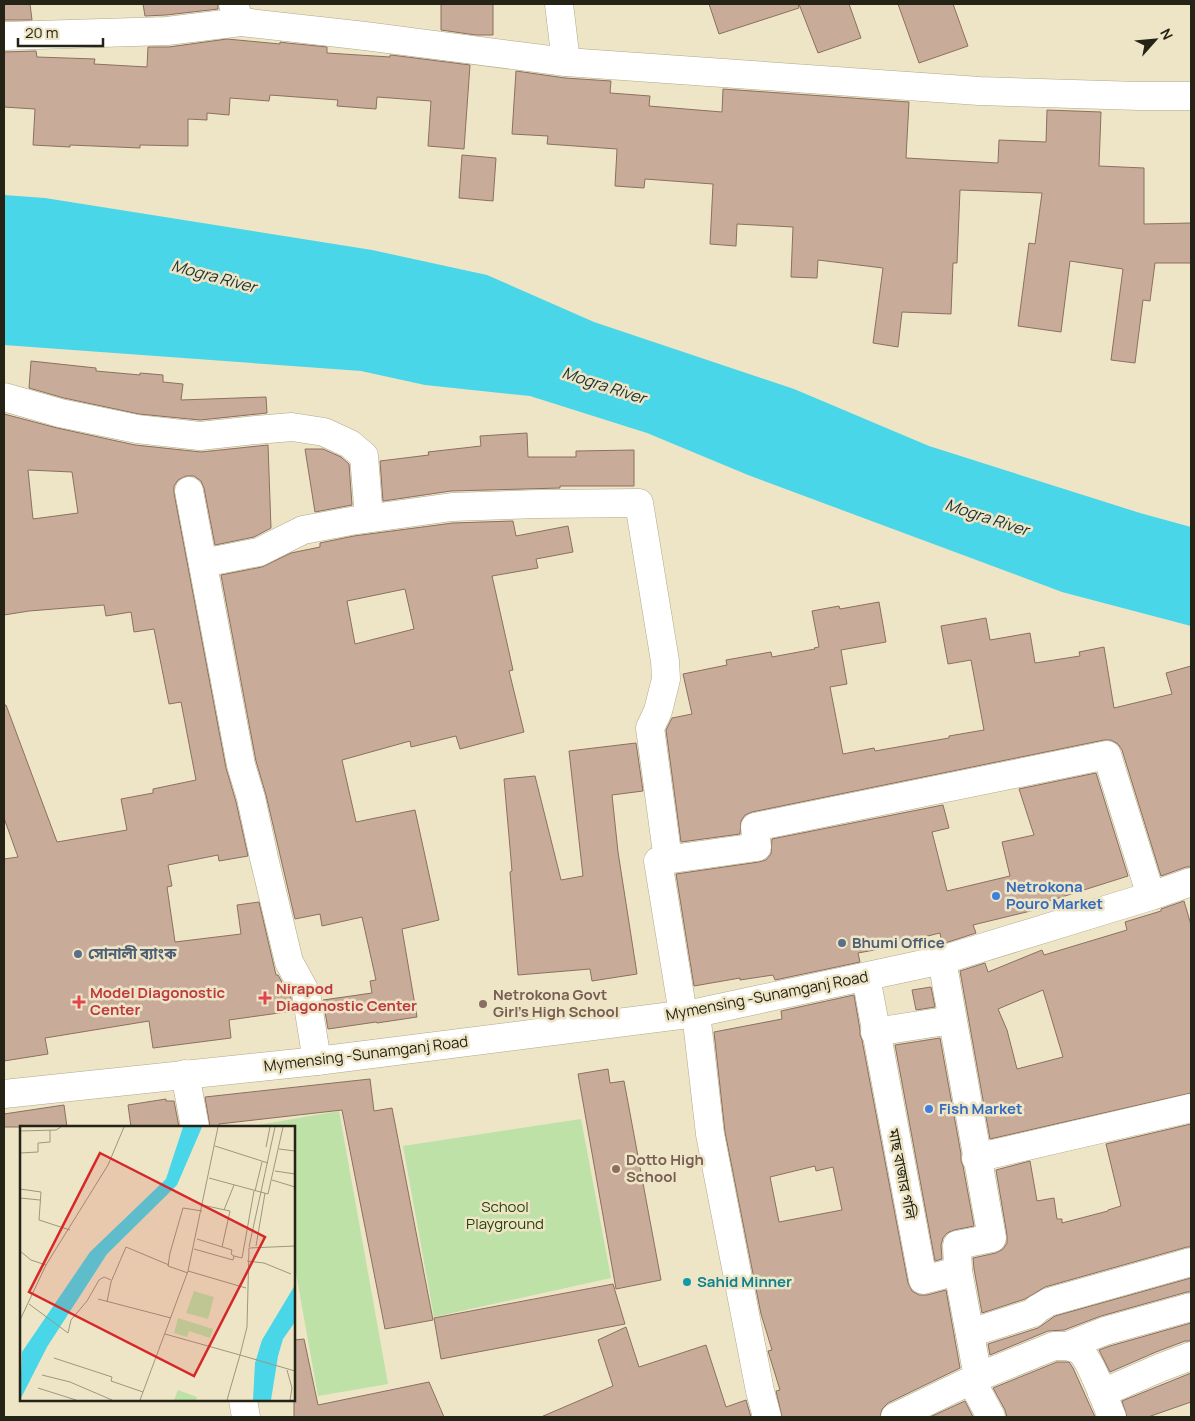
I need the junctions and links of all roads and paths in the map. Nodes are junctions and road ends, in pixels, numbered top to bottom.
1 (559, 4) edge
2 (237, 13) edge
3 (4, 36) edge
4 (566, 62) junction
5 (1191, 96) edge
6 (4, 397) edge
7 (189, 491) dead end
8 (369, 518) junction
9 (203, 563) junction
10 (668, 860) junction
11 (1191, 882) edge
12 (1151, 896) junction
13 (942, 960) junction
14 (866, 977) junction
15 (689, 1014) junction
16 (952, 1020) junction
17 (875, 1032) junction
18 (317, 1061) junction
19 (185, 1074) junction
20 (4, 1094) edge
21 (1191, 1108) edge
22 (195, 1126) edge
23 (976, 1158) junction
24 (1191, 1262) edge
25 (958, 1271) junction
26 (1191, 1307) edge
27 (970, 1333) junction
28 (1067, 1346) junction
29 (1191, 1356) edge
30 (973, 1380) junction
31 (1102, 1393) junction
32 (242, 1401) edge
33 (246, 1417) edge
34 (767, 1417) edge
35 (895, 1417) edge
36 (991, 1417) edge
37 (1112, 1417) edge

1 - 4 street
2 - 3 street
2 - 4 street
4 - 5 street
6 - 8 street
7 - 9 street
8 - 9 street
8 - 10 street
9 - 18 street
10 - 12 street
10 - 15 street
11 - 12 street, Mymensing -Sunamganj Road
12 - 13 street, Mymensing -Sunamganj Road
13 - 14 street, Mymensing -Sunamganj Road
13 - 16 street
14 - 15 street, Mymensing -Sunamganj Road
14 - 17 street, মাছ বাজার গলি
15 - 18 street, Mymensing -Sunamganj Road
15 - 34 street
16 - 17 street
16 - 23 street
17 - 25 street, মাছ বাজার গলি
18 - 19 street, Mymensing -Sunamganj Road
19 - 20 street, Mymensing -Sunamganj Road
19 - 22 street
21 - 23 street
23 - 25 street
24 - 27 street
25 - 27 street
26 - 28 street
27 - 30 street
28 - 30 street
28 - 31 street
29 - 31 street
30 - 35 street
30 - 36 street
31 - 37 street
32 - 33 street

